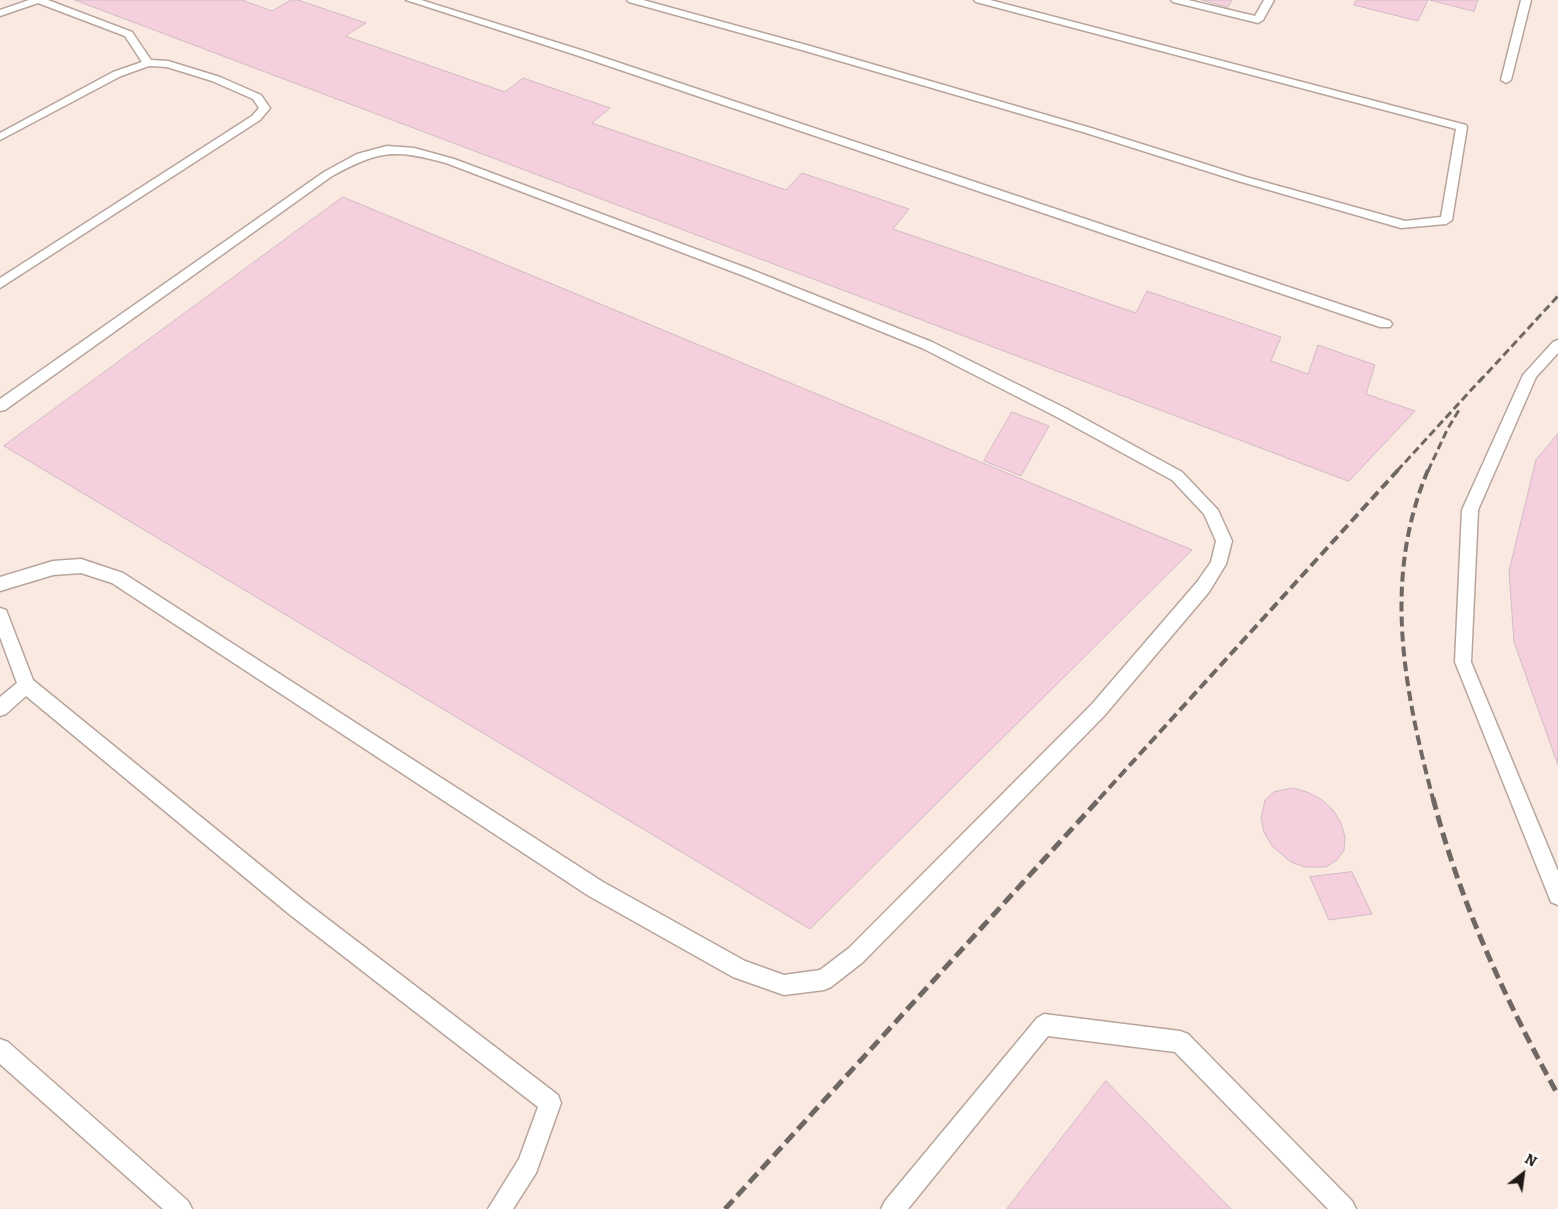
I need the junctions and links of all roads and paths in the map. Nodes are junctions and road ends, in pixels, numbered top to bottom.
1 (39, 0) edge
2 (411, 0) edge
3 (632, 0) edge
4 (979, 0) edge
5 (1176, 0) edge
6 (1269, 0) edge
7 (1526, 0) edge
8 (0, 13) edge
9 (148, 63) junction
10 (1506, 80) dead end
11 (0, 137) edge
12 (0, 284) edge
13 (1385, 324) dead end
14 (1558, 345) edge
15 (0, 406) edge
16 (0, 584) edge
17 (0, 615) edge
18 (26, 685) junction
19 (0, 708) edge
20 (1558, 895) edge
21 (0, 1050) edge
22 (180, 1209) edge
23 (500, 1209) edge
24 (893, 1209) edge
25 (1344, 1209) edge

1 - 8 lane
1 - 9 lane
2 - 13 lane
3 - 4 lane
5 - 6 lane
7 - 10 lane
9 - 11 lane
9 - 12 lane
14 - 20 lane
15 - 16 lane
17 - 18 lane
18 - 19 lane
18 - 23 lane
21 - 22 lane
24 - 25 lane

